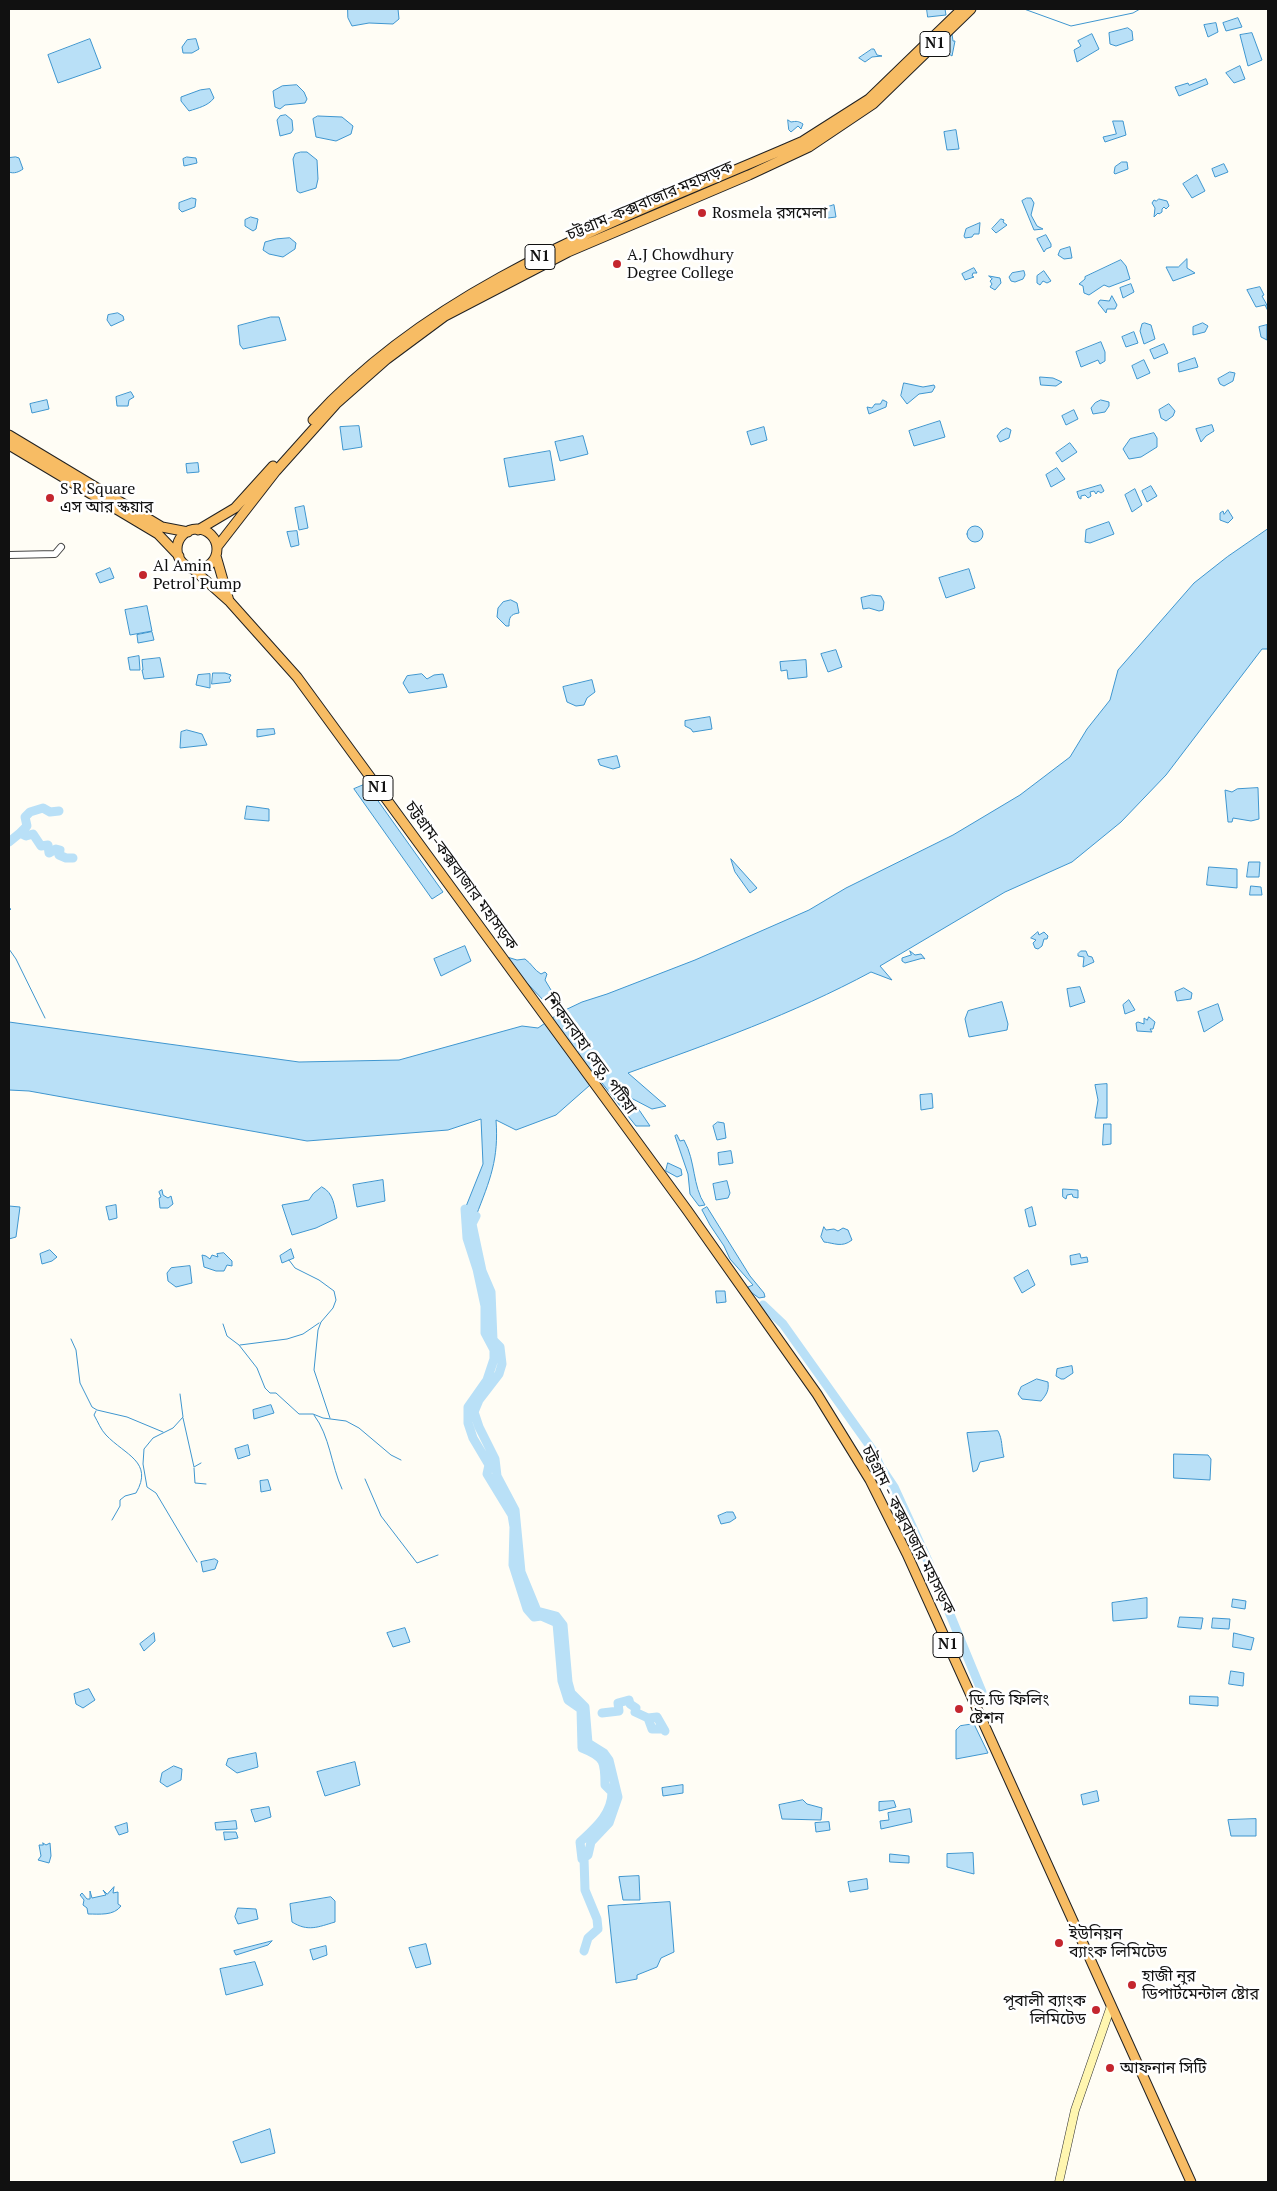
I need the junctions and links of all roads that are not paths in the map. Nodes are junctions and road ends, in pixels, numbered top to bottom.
1 (962, 9) edge
2 (971, 9) edge
3 (9, 435) edge
4 (9, 445) edge
5 (198, 530) junction
6 (188, 532) junction
7 (61, 547) dead end
8 (216, 552) junction
9 (9, 555) edge
10 (179, 556) junction
11 (193, 569) junction
12 (230, 602) junction
13 (518, 980) joint
14 (638, 1145) joint
15 (1111, 2006) junction
16 (1059, 2182) edge
17 (1191, 2182) edge

1 - 5 highway, চট্টগ্রাম-কক্সবাজার মহাসড়ক / N1
2 - 8 highway, চট্টগ্রাম-কক্সবাজার মহাসড়ক / N1
3 - 6 highway
4 - 10 highway
5 - 6 highway
5 - 8 highway
6 - 10 highway
7 - 9 street
8 - 11 highway
8 - 12 highway, চট্টগ্রাম-কক্সবাজার মহাসড়ক / N1
10 - 11 highway
11 - 12 highway, চট্টগ্রাম-কক্সবাজার মহাসড়ক / N1
12 - 13 highway, চট্টগ্রাম-কক্সবাজার মহাসড়ক / N1
13 - 14 highway, শিকলবাহা সেতু, পটিয়া / N1
14 - 15 highway, চট্টগ্রাম - কক্সবাজার মহাসড়ক / N1
15 - 16 main road
15 - 17 highway, চট্টগ্রাম - কক্সবাজার মহাসড়ক / N1

